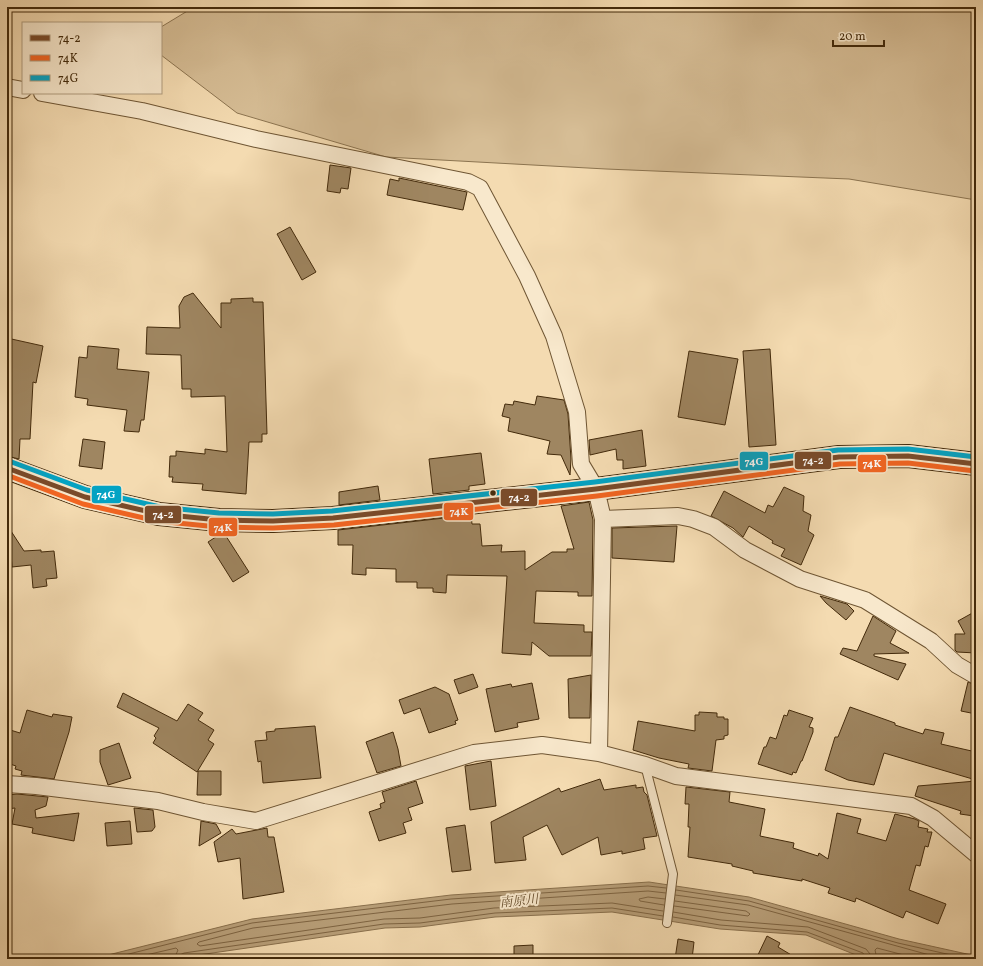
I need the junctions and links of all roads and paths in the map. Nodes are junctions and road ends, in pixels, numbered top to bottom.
1 (7, 87) edge
2 (22, 90) edge
3 (48, 94) edge
4 (976, 464) edge
5 (7, 468) edge
6 (596, 489) junction
7 (603, 519) junction
8 (976, 676) edge
9 (599, 753) junction
10 (645, 765) junction
11 (7, 784) edge
12 (976, 854) edge
13 (667, 923) dead end

1 - 2 street
3 - 6 street
4 - 6 main road
5 - 6 main road
6 - 7 street
7 - 8 street
7 - 9 street
9 - 10 street
9 - 11 street
10 - 12 street
10 - 13 lane

